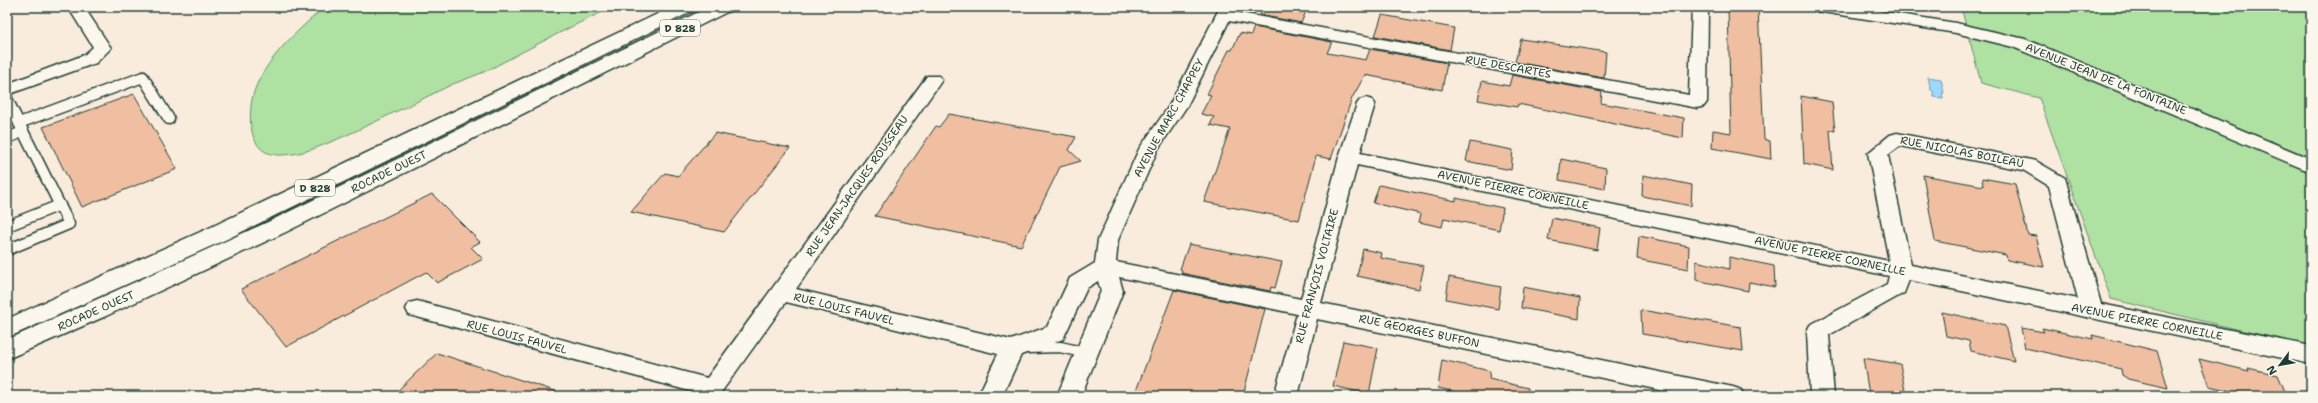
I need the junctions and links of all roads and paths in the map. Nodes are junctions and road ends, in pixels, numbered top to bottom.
1 (76, 7) edge
2 (687, 7) edge
3 (723, 7) edge
4 (1700, 7) edge
5 (1822, 7) edge
6 (1853, 10) edge
7 (1226, 11) edge
8 (933, 80) dead end
9 (7, 90) edge
10 (7, 99) edge
11 (1366, 104) dead end
12 (169, 119) dead end
13 (21, 127) junction
14 (7, 138) edge
15 (1349, 157) junction
16 (2311, 166) edge
17 (60, 205) junction
18 (7, 226) edge
19 (7, 250) edge
20 (1105, 267) junction
21 (1901, 270) junction
22 (781, 293) junction
23 (1309, 308) junction
24 (417, 309) dead end
25 (2092, 311) junction
26 (7, 328) edge
27 (1012, 349) junction
28 (7, 350) edge
29 (1087, 353) junction
30 (2311, 355) edge
31 (990, 396) edge
32 (1069, 396) edge
33 (1286, 396) edge
34 (1733, 396) edge
35 (1822, 396) edge

1 - 9 street
2 - 26 main road, ROCADE OUEST / D 828
3 - 28 main road, ROCADE OUEST / D 828
4 - 7 street, RUE DESCARTES
5 - 6 street, AVENUE JEAN DE LA FONTAINE
6 - 16 street, AVENUE JEAN DE LA FONTAINE
7 - 20 street, AVENUE MARC CHAPPEY
8 - 22 street, RUE JEAN-JACQUES ROUSSEAU
10 - 13 lane
11 - 15 street, RUE FRANÇOIS VOLTAIRE
12 - 13 lane
13 - 14 lane
13 - 17 lane
15 - 21 street, AVENUE PIERRE CORNEILLE
15 - 23 street, RUE FRANÇOIS VOLTAIRE
17 - 18 lane
17 - 19 lane
20 - 23 street, RUE GEORGES BUFFON
20 - 27 street
20 - 29 street, AVENUE MARC CHAPPEY
21 - 25 street, AVENUE PIERRE CORNEILLE
21 - 25 street, RUE NICOLAS BOILEAU
21 - 35 street
22 - 24 street, RUE LOUIS FAUVEL
22 - 27 street, RUE LOUIS FAUVEL
23 - 33 street, RUE FRANÇOIS VOLTAIRE
23 - 34 street, RUE GEORGES BUFFON
25 - 30 street, AVENUE PIERRE CORNEILLE
27 - 29 lane, RUE LOUIS FAUVEL
27 - 31 street
29 - 32 street, AVENUE MARC CHAPPEY

